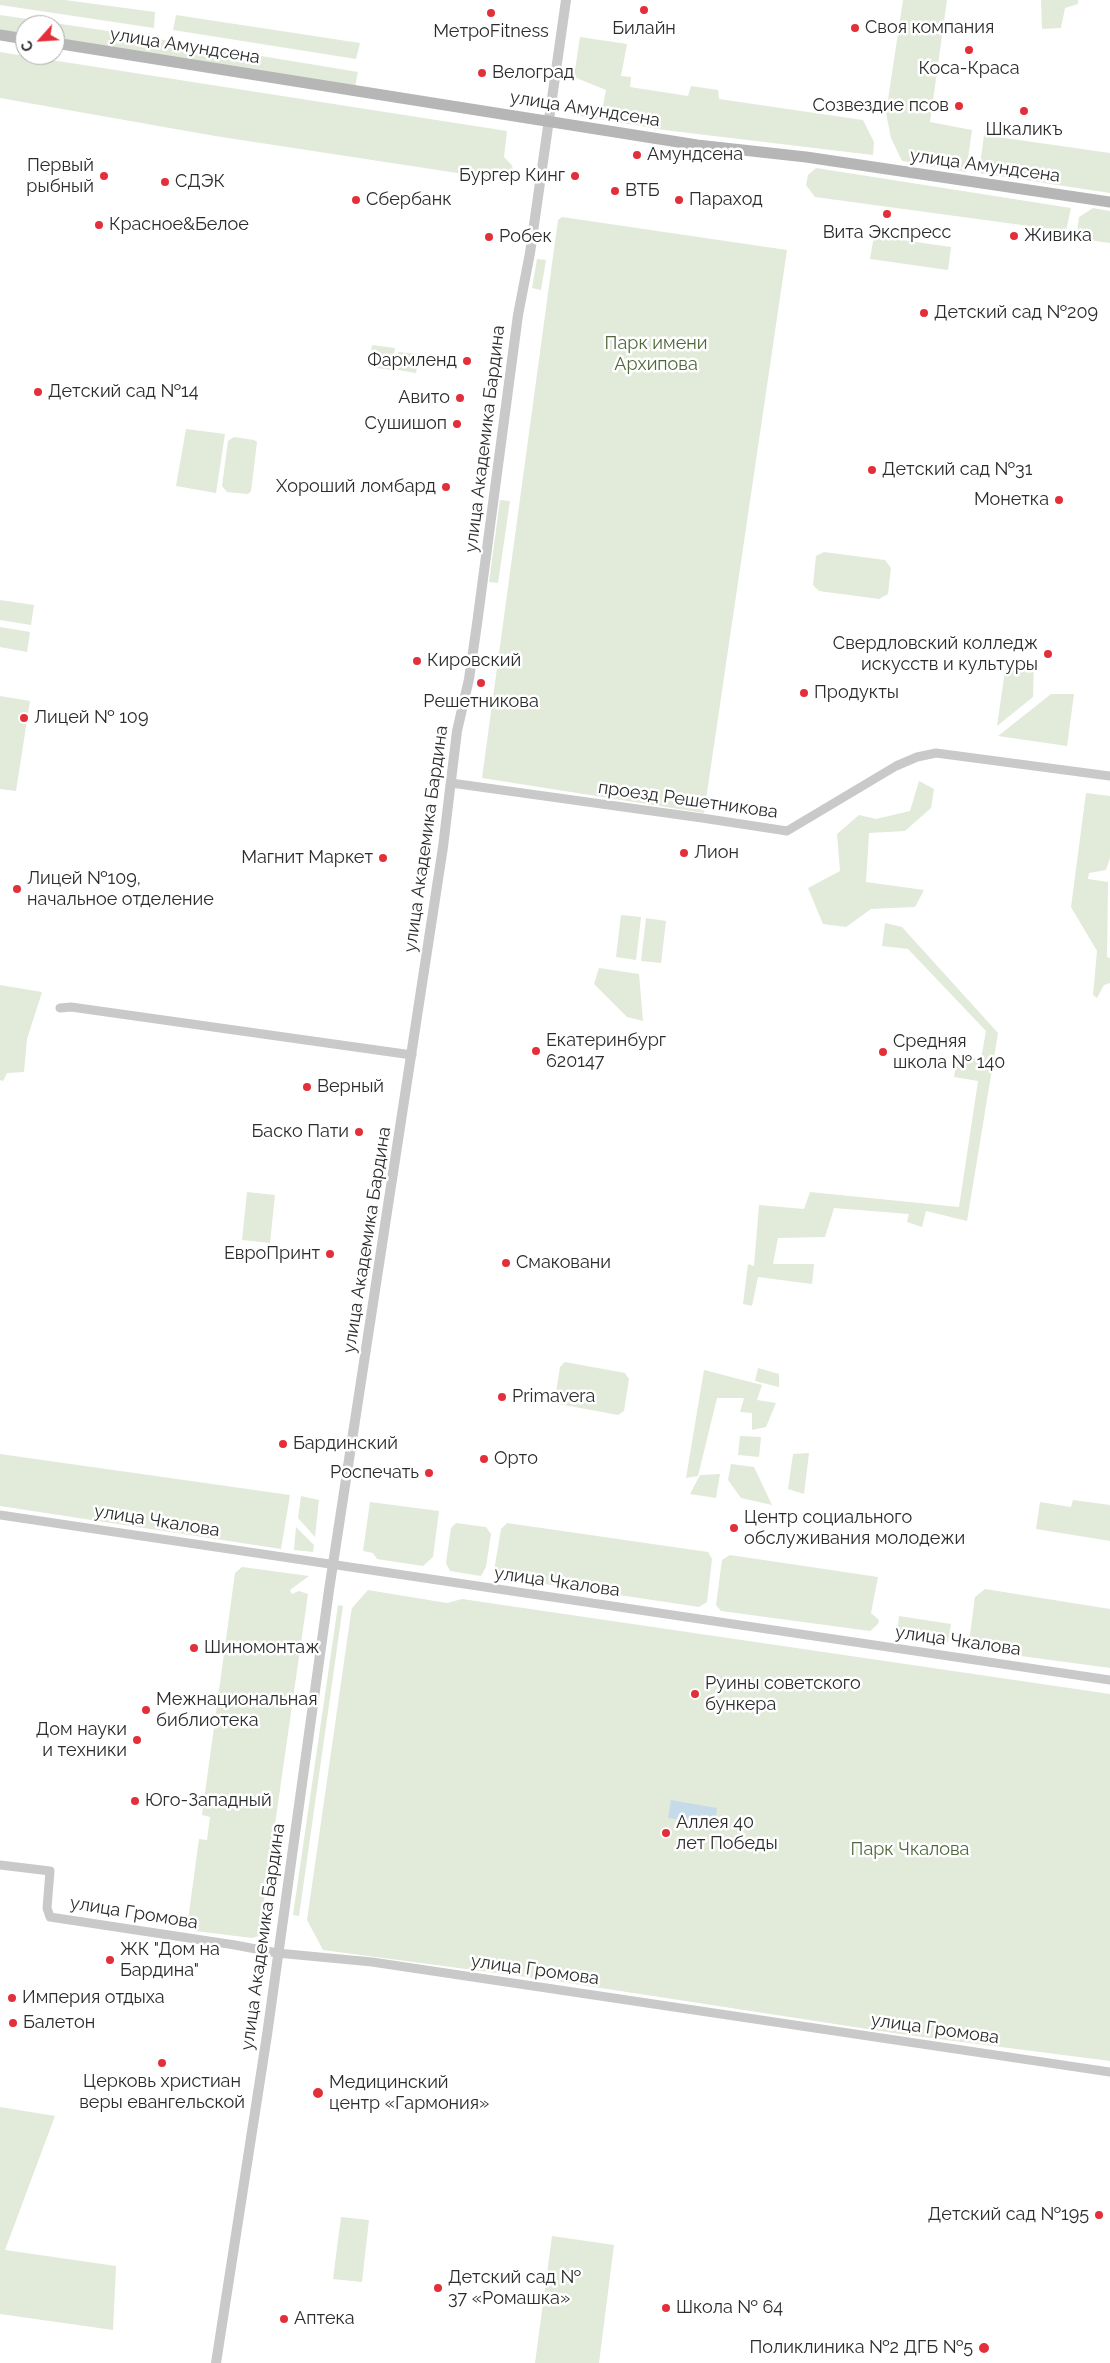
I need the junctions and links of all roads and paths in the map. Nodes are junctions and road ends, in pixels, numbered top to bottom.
1 (566, 0) edge
2 (0, 35) edge
3 (15, 37) edge
4 (65, 46) edge
5 (548, 121) junction
6 (1110, 202) edge
7 (1110, 776) edge
8 (451, 783) junction
9 (60, 1008) dead end
10 (412, 1055) junction
11 (0, 1515) edge
12 (333, 1565) junction
13 (1110, 1680) edge
14 (0, 1866) edge
15 (277, 1953) junction
16 (1110, 2072) edge
17 (216, 2363) edge

1 - 5 street, улица Академика Бардина
2 - 3 main road
4 - 5 main road, улица Амундсена
5 - 6 main road, улица Амундсена
5 - 8 street, улица Академика Бардина
7 - 8 street, проезд Решетникова
8 - 10 street, улица Академика Бардина
9 - 10 street
10 - 12 street, улица Академика Бардина
11 - 12 street, улица Чкалова
12 - 13 street, улица Чкалова
12 - 15 street, улица Академика Бардина
14 - 15 street, улица Громова
15 - 16 street, улица Громова
15 - 17 street, улица Академика Бардина

